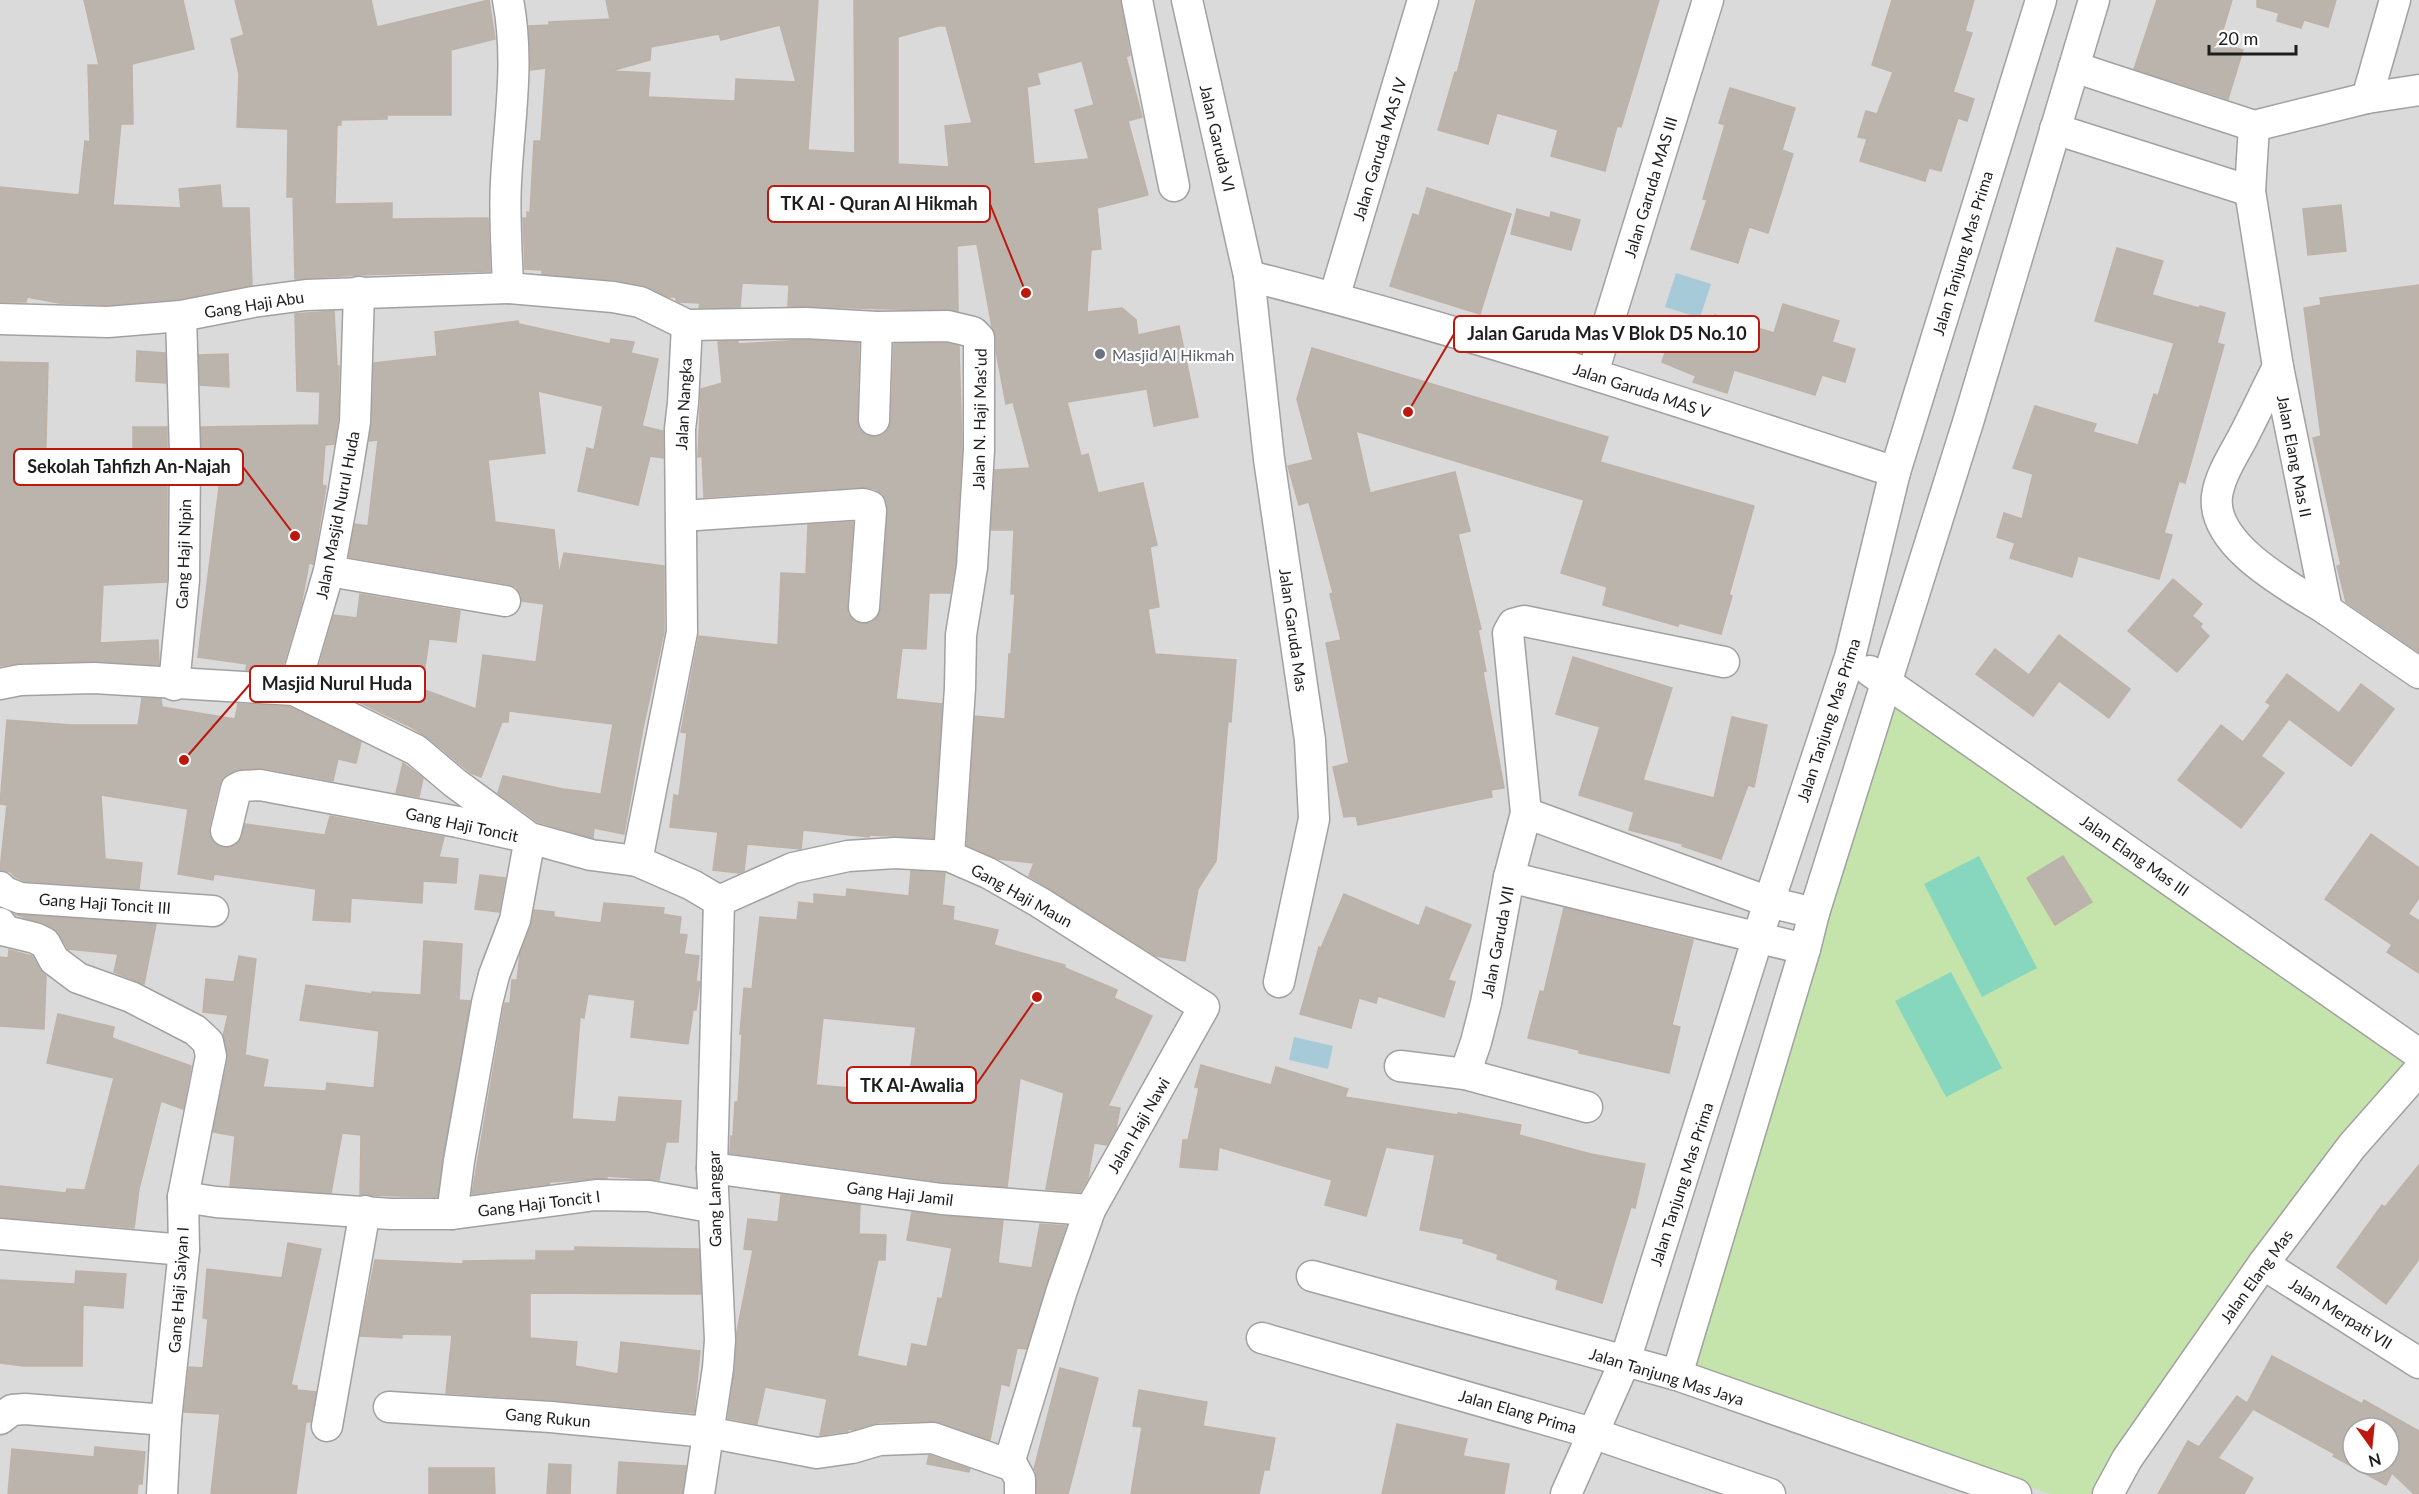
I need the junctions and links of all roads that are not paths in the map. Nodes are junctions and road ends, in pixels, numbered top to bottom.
1 (508, 0) edge
2 (1137, 0) edge
3 (1187, 0) edge
4 (1423, 0) edge
5 (1708, 0) edge
6 (2041, 0) edge
7 (2094, 0) edge
8 (2395, 0) edge
9 (2074, 67) junction
10 (2419, 90) edge
11 (2367, 99) junction
12 (2254, 126) junction
13 (2055, 129) junction
14 (1174, 186) dead end
15 (2250, 191) junction
16 (1249, 276) junction
17 (508, 288) junction
18 (359, 292) junction
19 (1334, 298) junction
20 (181, 316) junction
21 (0, 319) edge
22 (687, 325) junction
23 (877, 327) junction
24 (2278, 367) junction
25 (1593, 373) junction
26 (874, 420) dead end
27 (1895, 472) junction
28 (682, 516) junction
29 (329, 571) junction
30 (505, 601) dead end
31 (864, 607) dead end
32 (2327, 610) junction
33 (1850, 657) junction
34 (1724, 662) dead end
35 (2419, 673) edge
36 (1885, 682) junction
37 (0, 684) edge
38 (174, 685) junction
39 (294, 690) junction
40 (1526, 813) junction
41 (226, 831) dead end
42 (530, 838) junction
43 (949, 856) junction
44 (637, 861) junction
45 (1509, 877) junction
46 (0, 886) edge
47 (719, 902) junction
48 (1769, 902) junction
49 (213, 911) dead end
50 (1814, 913) junction
51 (0, 923) edge
52 (1758, 938) junction
53 (1805, 949) junction
54 (1279, 982) dead end
55 (1204, 1007) joint
56 (2419, 1054) edge
57 (1400, 1066) dead end
58 (2419, 1070) edge
59 (1465, 1074) junction
60 (1587, 1107) dead end
61 (712, 1168) junction
62 (183, 1197) junction
63 (712, 1205) junction
64 (1090, 1210) junction
65 (365, 1211) junction
66 (452, 1214) junction
67 (0, 1234) edge
68 (184, 1250) junction
69 (2263, 1264) junction
70 (1312, 1276) dead end
71 (1262, 1338) dead end
72 (1625, 1361) junction
73 (2419, 1363) edge
74 (1677, 1375) junction
75 (389, 1407) dead end
76 (0, 1419) edge
77 (166, 1420) junction
78 (327, 1426) dead end
79 (707, 1432) junction
80 (1592, 1433) junction
81 (1009, 1463) junction
82 (162, 1494) edge
83 (699, 1494) edge
84 (1020, 1494) edge
85 (1566, 1494) edge
86 (1770, 1494) edge
87 (2016, 1494) edge
88 (2108, 1494) edge

1 - 17 street
2 - 14 street
3 - 16 street, Jalan Garuda VI
4 - 19 street, Jalan Garuda MAS IV
5 - 25 street, Jalan Garuda MAS III
6 - 27 street, Jalan Tanjung Mas Prima
7 - 9 street
8 - 11 street
9 - 12 street
9 - 13 street
10 - 11 street
11 - 12 street
12 - 15 street, Jalan Elang Mas II
13 - 15 street
13 - 36 street
15 - 24 street, Jalan Elang Mas II
16 - 19 street, Jalan Garuda MAS V
16 - 54 street, Jalan Garuda Mas
17 - 18 street, Gang Haji Abu
17 - 22 street
18 - 20 street, Gang Haji Abu
18 - 29 street, Jalan Masjid Nurul Huda
19 - 25 street, Jalan Garuda MAS V
20 - 21 street, Gang Haji Abu
20 - 38 street, Gang Haji Nipin
22 - 23 street, Jalan N. Haji Mas'ud
22 - 28 street, Jalan Nangka
23 - 26 street
23 - 43 street, Jalan N. Haji Mas'ud
24 - 32 street, Jalan Elang Mas II
24 - 32 street
25 - 27 street, Jalan Garuda MAS V
27 - 33 street, Jalan Tanjung Mas Prima
28 - 31 street
28 - 44 street, Jalan Nangka
29 - 30 street
29 - 39 street, Jalan Masjid Nurul Huda
32 - 35 street
33 - 36 street, Jalan Elang Mas III
33 - 48 street, Jalan Tanjung Mas Prima
34 - 40 street
36 - 50 street
36 - 56 street, Jalan Elang Mas III
37 - 38 street
38 - 39 street
39 - 42 street
40 - 45 street
40 - 48 street
41 - 42 street, Gang Haji Toncit
42 - 44 street
42 - 66 street, Gang Haji Toncit
43 - 47 street, Gang Haji Maun
43 - 55 street, Gang Haji Maun
44 - 47 street
45 - 52 street, Jalan Garuda VII
45 - 59 street, Jalan Garuda VII
46 - 49 street, Gang Haji Toncit III
47 - 61 street, Gang Langgar
48 - 50 street
48 - 52 street, Jalan Tanjung Mas Prima
50 - 53 street
51 - 62 street, Gang Haji Saiyan I
52 - 53 street, Jalan Garuda VII
52 - 72 street, Jalan Tanjung Mas Prima
53 - 74 street
55 - 64 street, Jalan Haji Nawi
57 - 59 street
58 - 69 street, Jalan Elang Mas
59 - 60 street
61 - 63 street, Gang Langgar
61 - 64 street, Gang Haji Jamil
62 - 65 street
62 - 68 street, Gang Haji Saiyan I
63 - 66 street, Gang Haji Toncit I
63 - 79 street, Gang Langgar
64 - 81 street, Jalan Haji Nawi
65 - 66 street, Gang Haji Toncit I
65 - 78 street
67 - 68 street
68 - 77 street, Gang Haji Saiyan I
69 - 73 street, Jalan Merpati VII
69 - 88 street, Jalan Elang Mas
70 - 72 street, Jalan Tanjung Mas Jaya
71 - 80 street, Jalan Elang Prima
72 - 74 street, Jalan Tanjung Mas Jaya
72 - 80 street, Jalan Tanjung Mas Prima
74 - 87 street, Jalan Tanjung Mas Jaya
75 - 79 street, Gang Rukun
76 - 77 street
77 - 82 street, Gang Haji Saiyan I
79 - 81 street
79 - 83 street, Gang Langgar
80 - 85 street, Jalan Tanjung Mas Prima
80 - 86 street, Jalan Elang Prima
81 - 84 street

